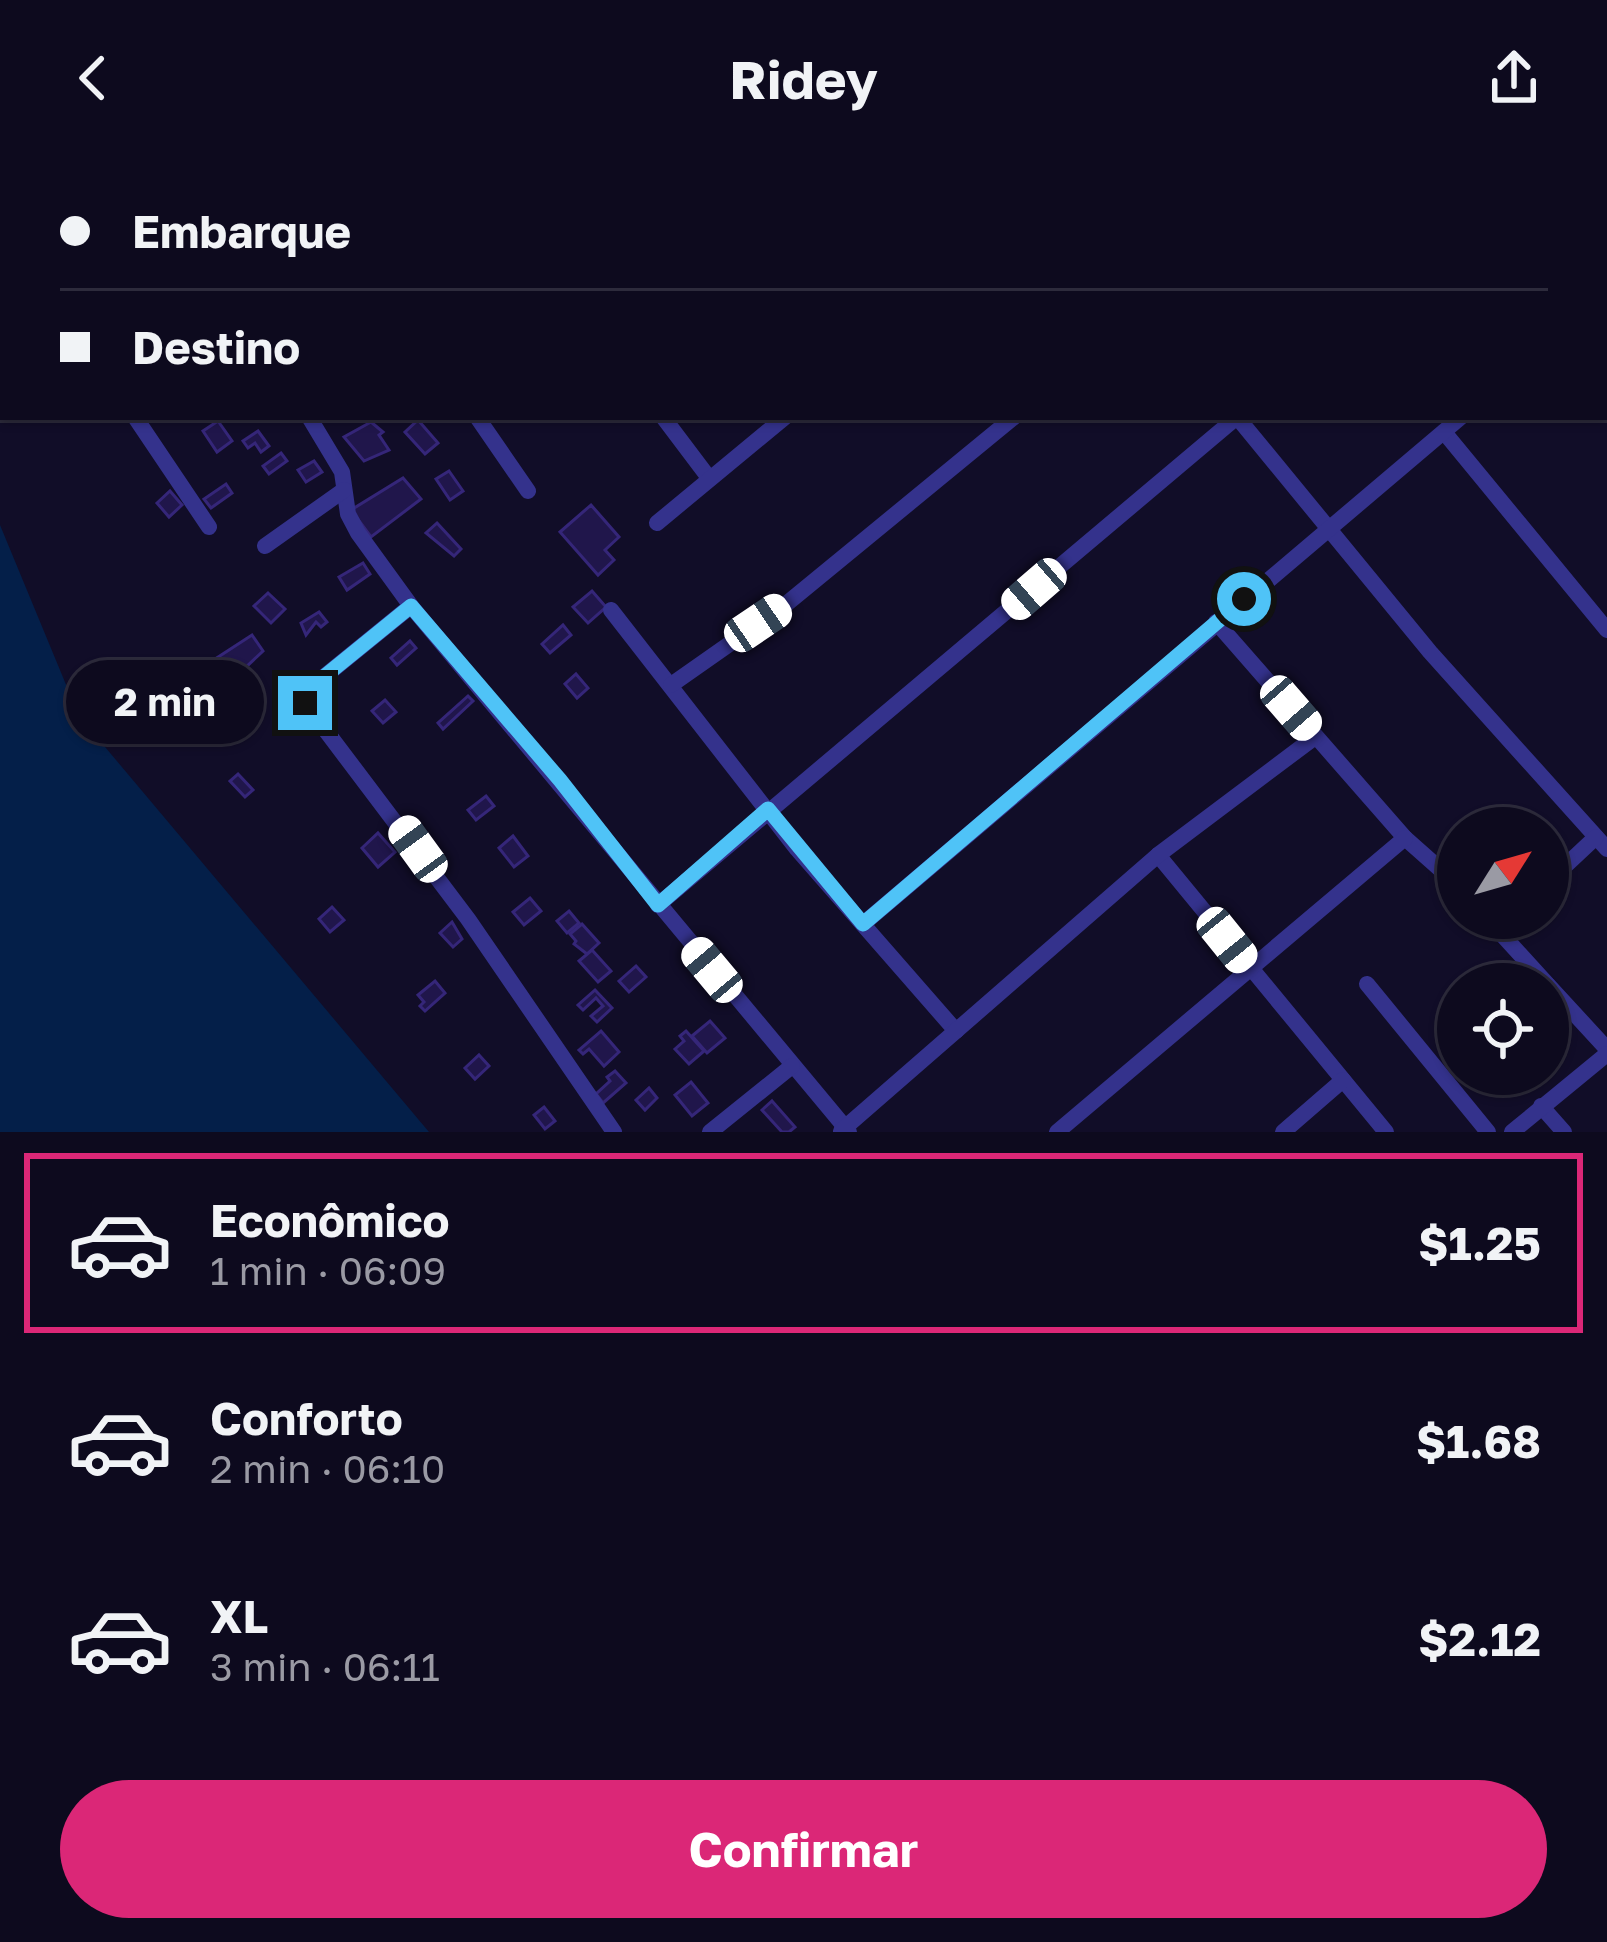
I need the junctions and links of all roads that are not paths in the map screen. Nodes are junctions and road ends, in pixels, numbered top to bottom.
1 (137, 420) edge
2 (478, 420) edge
3 (665, 420) edge
4 (781, 420) edge
5 (1010, 420) edge
6 (1233, 420) edge
7 (1239, 420) edge
8 (1458, 420) edge
9 (314, 424) edge
10 (1444, 432) junction
11 (709, 478) junction
12 (344, 490) junction
13 (528, 491) dead end
14 (657, 523) dead end
15 (209, 527) dead end
16 (1329, 529) junction
17 (265, 546) dead end
18 (411, 606) junction
19 (611, 610) dead end
20 (1216, 622) junction
21 (1607, 630) edge
22 (671, 685) junction
23 (1316, 737) junction
24 (768, 809) junction
25 (1405, 838) junction
26 (1602, 843) edge
27 (1158, 854) junction
28 (1437, 866) edge
29 (1569, 867) edge
30 (658, 905) junction
31 (863, 924) junction
32 (1512, 939) edge
33 (1531, 963) edge
34 (1250, 969) junction
35 (1367, 985) dead end
36 (1569, 1008) edge
37 (956, 1031) junction
38 (1607, 1051) edge
39 (792, 1066) junction
40 (1343, 1080) junction
41 (1541, 1106) junction
42 (845, 1130) edge
43 (614, 1132) edge
44 (710, 1132) edge
45 (1058, 1132) edge
46 (1282, 1132) edge
47 (1386, 1132) edge
48 (1488, 1132) edge
49 (1512, 1132) edge
50 (1564, 1132) edge

1 - 15 street
2 - 13 street
3 - 11 street
4 - 11 street
5 - 22 street
6 - 24 street
7 - 16 street
8 - 10 street
9 - 12 street
10 - 16 street
10 - 21 street
11 - 14 street
12 - 17 street
12 - 18 street
16 - 20 street
16 - 26 street
18 - 30 street
18 - 43 street
19 - 22 street
20 - 23 street
20 - 31 street
22 - 24 street
23 - 25 street
23 - 27 street
24 - 30 street
24 - 31 street
25 - 28 street
25 - 34 street
26 - 29 street
27 - 34 street
27 - 37 street
30 - 39 street
31 - 37 street
32 - 33 street
34 - 40 street
34 - 45 street
35 - 48 street
36 - 38 street
37 - 42 street
38 - 41 street
39 - 42 street
39 - 44 street
40 - 46 street
40 - 47 street
41 - 49 street
41 - 50 street

